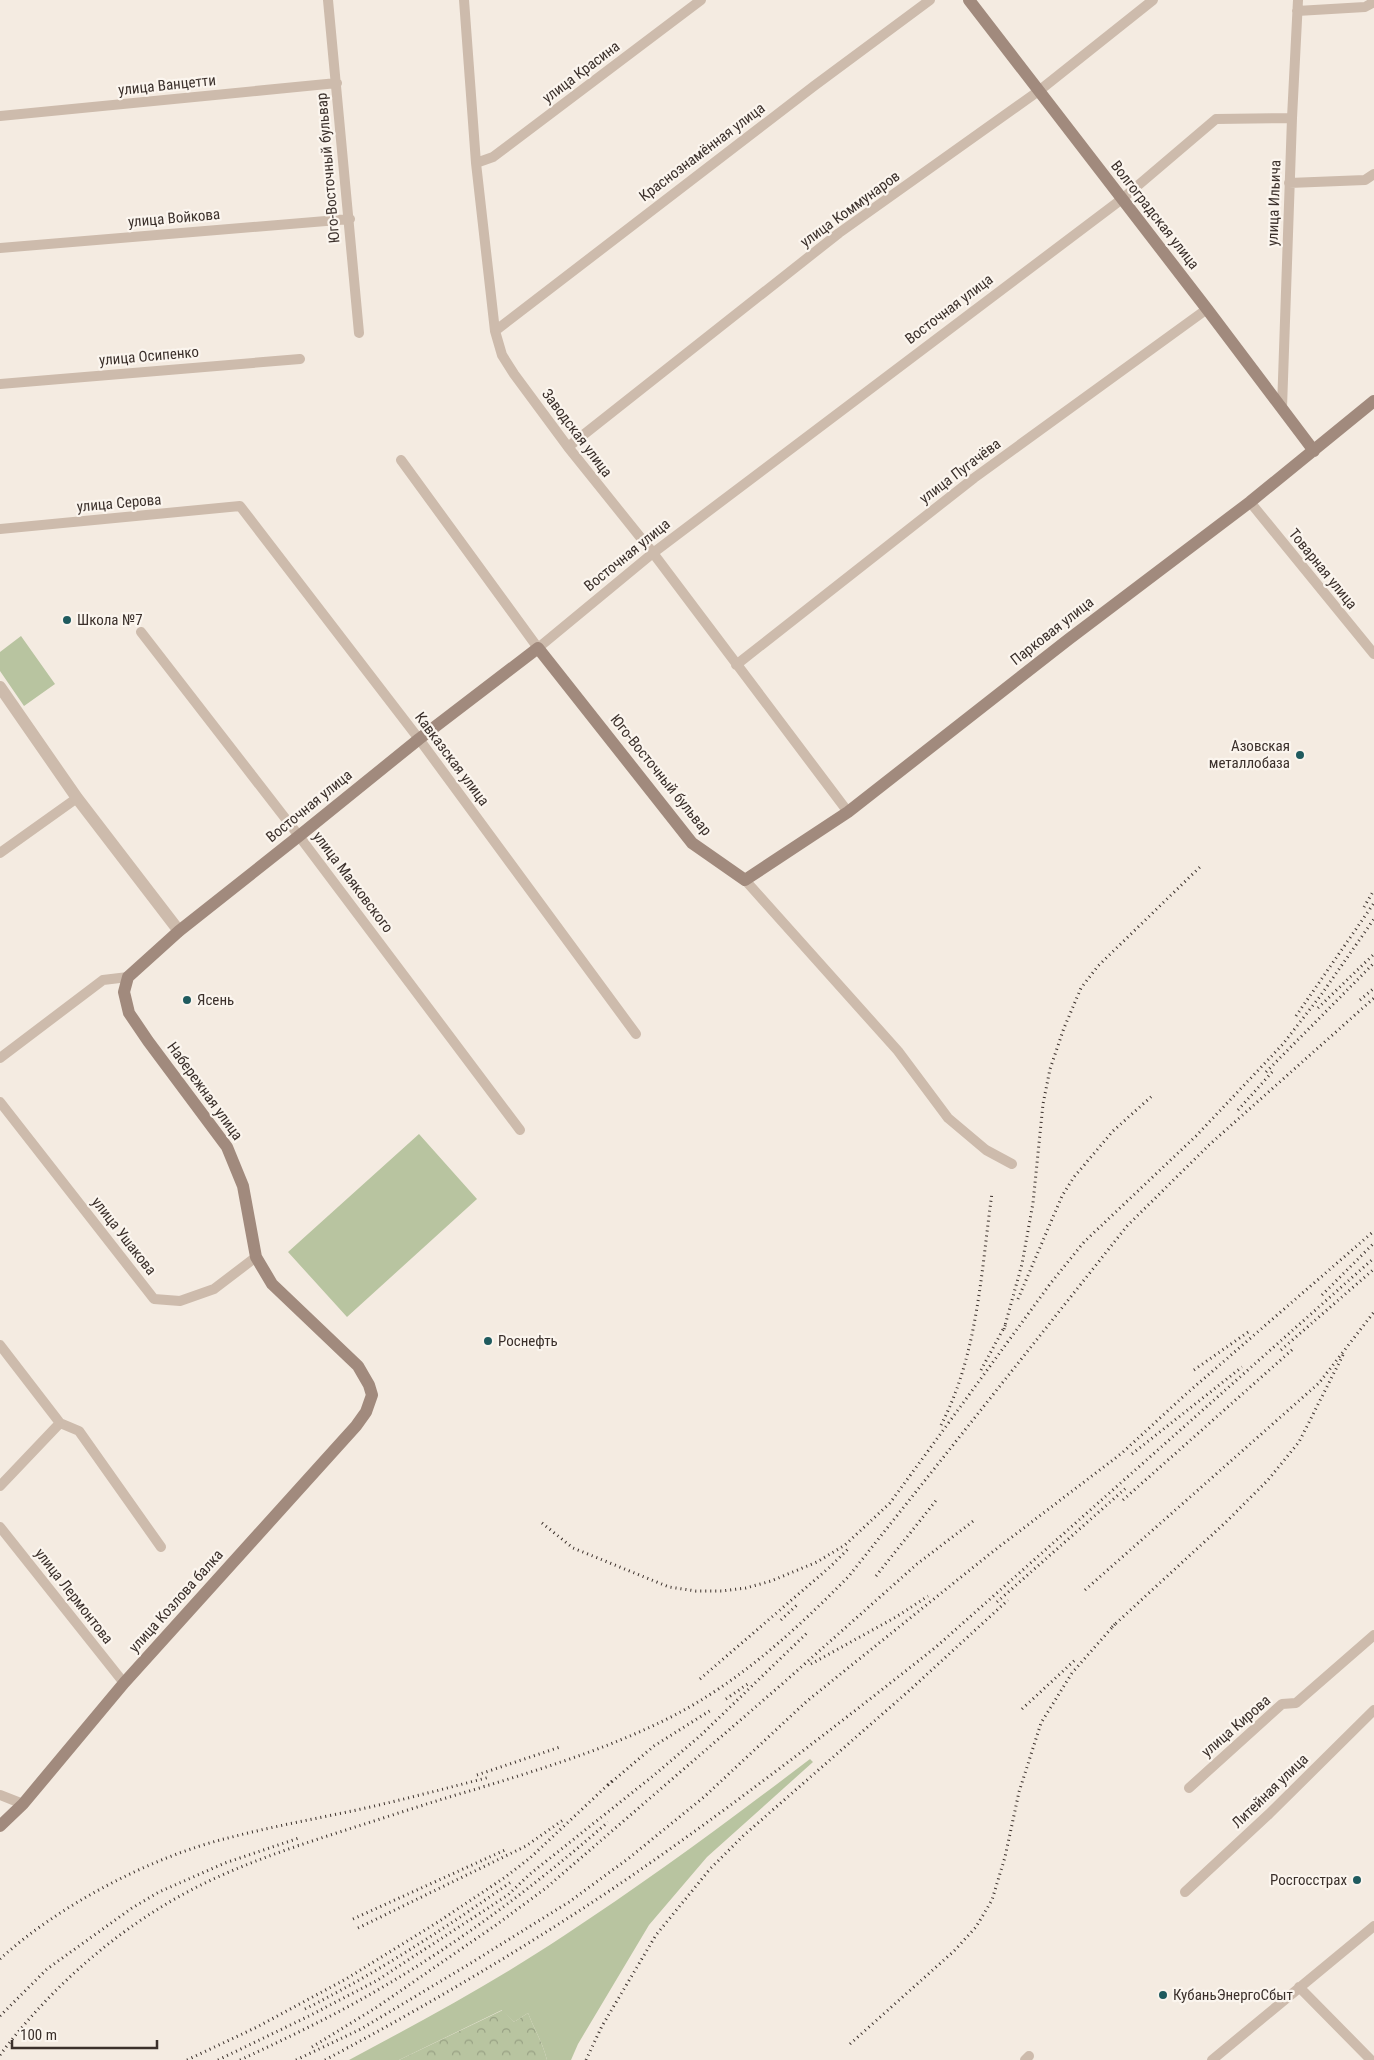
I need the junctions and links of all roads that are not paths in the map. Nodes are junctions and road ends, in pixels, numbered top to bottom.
1 (328, 0) edge
2 (464, 0) edge
3 (701, 0) edge
4 (930, 0) edge
5 (969, 0) edge
6 (1153, 0) edge
7 (1298, 0) edge
8 (1374, 2) edge
9 (1297, 11) junction
10 (337, 83) junction
11 (1040, 90) junction
12 (0, 116) edge
13 (1292, 118) junction
14 (476, 163) junction
15 (1374, 174) edge
16 (1289, 184) junction
17 (1122, 199) junction
18 (350, 219) junction
19 (0, 248) edge
20 (1207, 309) junction
21 (495, 331) junction
22 (359, 333) dead end
23 (300, 359) dead end
24 (0, 384) edge
25 (1374, 401) edge
26 (1282, 408) junction
27 (568, 447) junction
28 (1314, 451) junction
29 (401, 460) dead end
30 (1250, 502) junction
31 (240, 506) joint
32 (0, 529) edge
33 (652, 553) junction
34 (141, 632) dead end
35 (538, 648) junction
36 (1374, 654) edge
37 (736, 665) junction
38 (0, 687) edge
39 (419, 738) junction
40 (77, 798) junction
41 (848, 812) junction
42 (300, 836) junction
43 (0, 852) edge
44 (745, 880) junction
45 (179, 930) junction
46 (128, 977) junction
47 (636, 1034) dead end
48 (0, 1058) edge
49 (0, 1102) edge
50 (520, 1130) dead end
51 (1012, 1164) dead end
52 (256, 1257) junction
53 (0, 1345) edge
54 (372, 1395) joint
55 (60, 1423) junction
56 (0, 1486) edge
57 (0, 1527) edge
58 (161, 1547) dead end
59 (1374, 1634) edge
60 (124, 1683) junction
61 (1374, 1710) edge
62 (1189, 1788) dead end
63 (0, 1795) edge
64 (23, 1804) junction
65 (0, 1826) edge
66 (1185, 1892) dead end
67 (1374, 1926) edge
68 (1299, 1987) junction
69 (1212, 2060) edge
70 (1371, 2060) edge

1 - 10 street, Юго-Восточный бульвар
2 - 14 street, Заводская улица
3 - 14 street, улица Красина
4 - 21 street, Краснознамённая улица
5 - 11 main road, Волгоградская улица
6 - 11 street, улица Коммунаров
7 - 9 street, улица Ильича
8 - 9 street
9 - 13 street, улица Ильича
10 - 12 street, улица Ванцетти
10 - 18 street, Юго-Восточный бульвар
11 - 17 main road, Волгоградская улица
11 - 27 street, улица Коммунаров
13 - 16 street, улица Ильича
13 - 17 street, Восточная улица
14 - 21 street, Заводская улица
15 - 16 street
16 - 26 street, улица Ильича
17 - 20 main road, Волгоградская улица
17 - 33 street, Восточная улица
18 - 19 street, улица Войкова
18 - 22 street, Юго-Восточный бульвар
20 - 26 main road, Волгоградская улица
20 - 37 street, улица Пугачёва
21 - 27 street, Заводская улица
23 - 24 street, улица Осипенко
25 - 28 main road, Парковая улица
26 - 28 main road, Волгоградская улица
27 - 33 street, Заводская улица
28 - 30 main road, Парковая улица
29 - 35 street, Юго-Восточный бульвар
30 - 36 street, Товарная улица
30 - 41 main road, Парковая улица
31 - 32 street, улица Серова
31 - 39 street, Кавказская улица
33 - 35 street, Восточная улица
33 - 37 street, Заводская улица
34 - 42 street, улица Маяковского
35 - 39 main road, Восточная улица
35 - 44 main road, Юго-Восточный бульвар
37 - 41 street, Заводская улица
38 - 40 street
39 - 42 main road, Восточная улица
39 - 47 street, Кавказская улица
40 - 43 street
40 - 45 street
41 - 44 main road, Парковая улица
42 - 45 main road, Восточная улица
42 - 50 street, улица Маяковского
44 - 51 street, Юго-Восточный бульвар
45 - 46 main road, Восточная улица
46 - 48 street
46 - 52 main road, Набережная улица
49 - 52 street, улица Ушакова
52 - 54 main road, Набережная улица
53 - 55 street
54 - 60 main road, улица Козлова балка
55 - 56 street
55 - 58 street
57 - 60 street, улица Лермонтова
59 - 62 street, улица Кирова
60 - 64 main road, улица Козлова балка
61 - 66 street, Литейная улица
63 - 64 street
64 - 65 main road, улица Козлова балка
67 - 68 street
68 - 69 street
68 - 70 street

